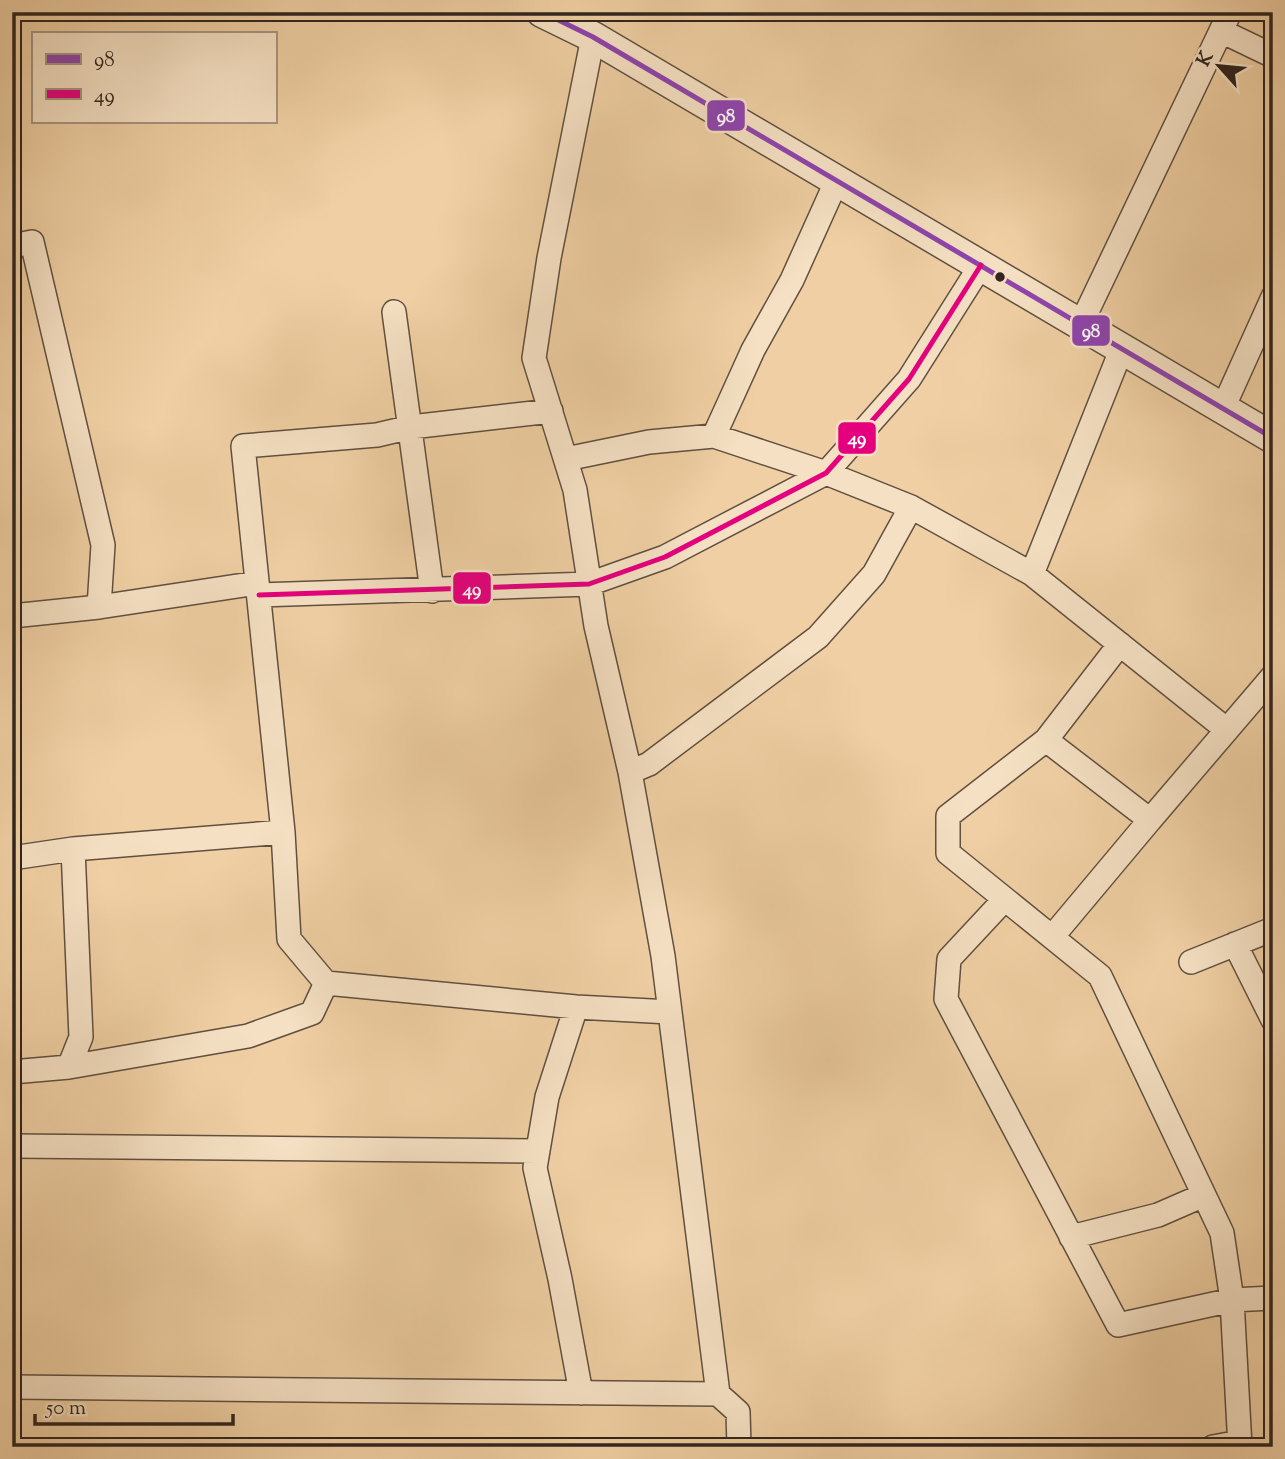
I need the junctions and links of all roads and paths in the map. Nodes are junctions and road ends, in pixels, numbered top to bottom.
1 (542, 12) edge
2 (1226, 22) edge
3 (593, 37) junction
4 (1273, 56) edge
5 (837, 180) junction
6 (12, 246) edge
7 (981, 265) junction
8 (1273, 297) edge
9 (394, 312) dead end
10 (1080, 324) junction
11 (1122, 348) junction
12 (1223, 408) junction
13 (551, 411) junction
14 (411, 427) junction
15 (714, 436) junction
16 (1273, 438) edge
17 (566, 459) junction
18 (826, 473) junction
19 (911, 507) junction
20 (1032, 574) junction
21 (589, 584) junction
22 (258, 589) junction
23 (432, 591) junction
24 (99, 607) junction
25 (12, 616) edge
26 (1120, 644) junction
27 (1273, 676) edge
28 (1227, 730) junction
29 (1046, 740) junction
30 (630, 772) junction
31 (1150, 820) junction
32 (283, 832) junction
33 (73, 849) junction
34 (12, 858) edge
35 (1004, 900) junction
36 (1273, 929) edge
37 (1052, 937) junction
38 (1235, 944) junction
39 (1191, 962) dead end
40 (326, 983) junction
41 (576, 1007) junction
42 (670, 1012) junction
43 (1273, 1020) edge
44 (69, 1067) junction
45 (12, 1072) edge
46 (12, 1146) edge
47 (538, 1151) junction
48 (1204, 1195) junction
49 (1071, 1237) junction
50 (1273, 1298) edge
51 (1232, 1300) junction
52 (12, 1387) edge
53 (581, 1392) junction
54 (718, 1394) junction
55 (1240, 1444) edge
56 (739, 1447) edge
57 (1213, 1447) edge

1 - 3 street
2 - 4 street
2 - 10 street
3 - 5 street
3 - 13 street
5 - 7 street
5 - 15 street
6 - 24 street
7 - 10 street
7 - 18 street
8 - 12 street
9 - 14 street
10 - 11 street
11 - 12 street
11 - 20 street
12 - 16 street
13 - 14 street
13 - 17 street
14 - 22 street
14 - 23 street
15 - 17 street
15 - 18 street
17 - 21 street
18 - 19 street
18 - 21 street
19 - 20 street
19 - 30 street
20 - 26 street
21 - 23 street
21 - 30 street
22 - 23 street
22 - 24 street
22 - 32 street
24 - 25 street
26 - 28 street
26 - 29 street
27 - 28 street
28 - 31 street
29 - 31 street
29 - 35 street
30 - 42 street
31 - 37 street
32 - 33 street
32 - 40 street
33 - 34 street
33 - 44 street
35 - 37 street
35 - 49 street
36 - 38 street
37 - 48 street
38 - 39 street
38 - 43 street
40 - 41 street
40 - 44 street
41 - 42 street
41 - 47 street
42 - 54 street
44 - 45 street
46 - 47 street
47 - 53 street
48 - 49 street
48 - 51 street
49 - 51 street
50 - 51 street
51 - 55 street
52 - 53 street
53 - 54 street
54 - 56 street
55 - 57 street

